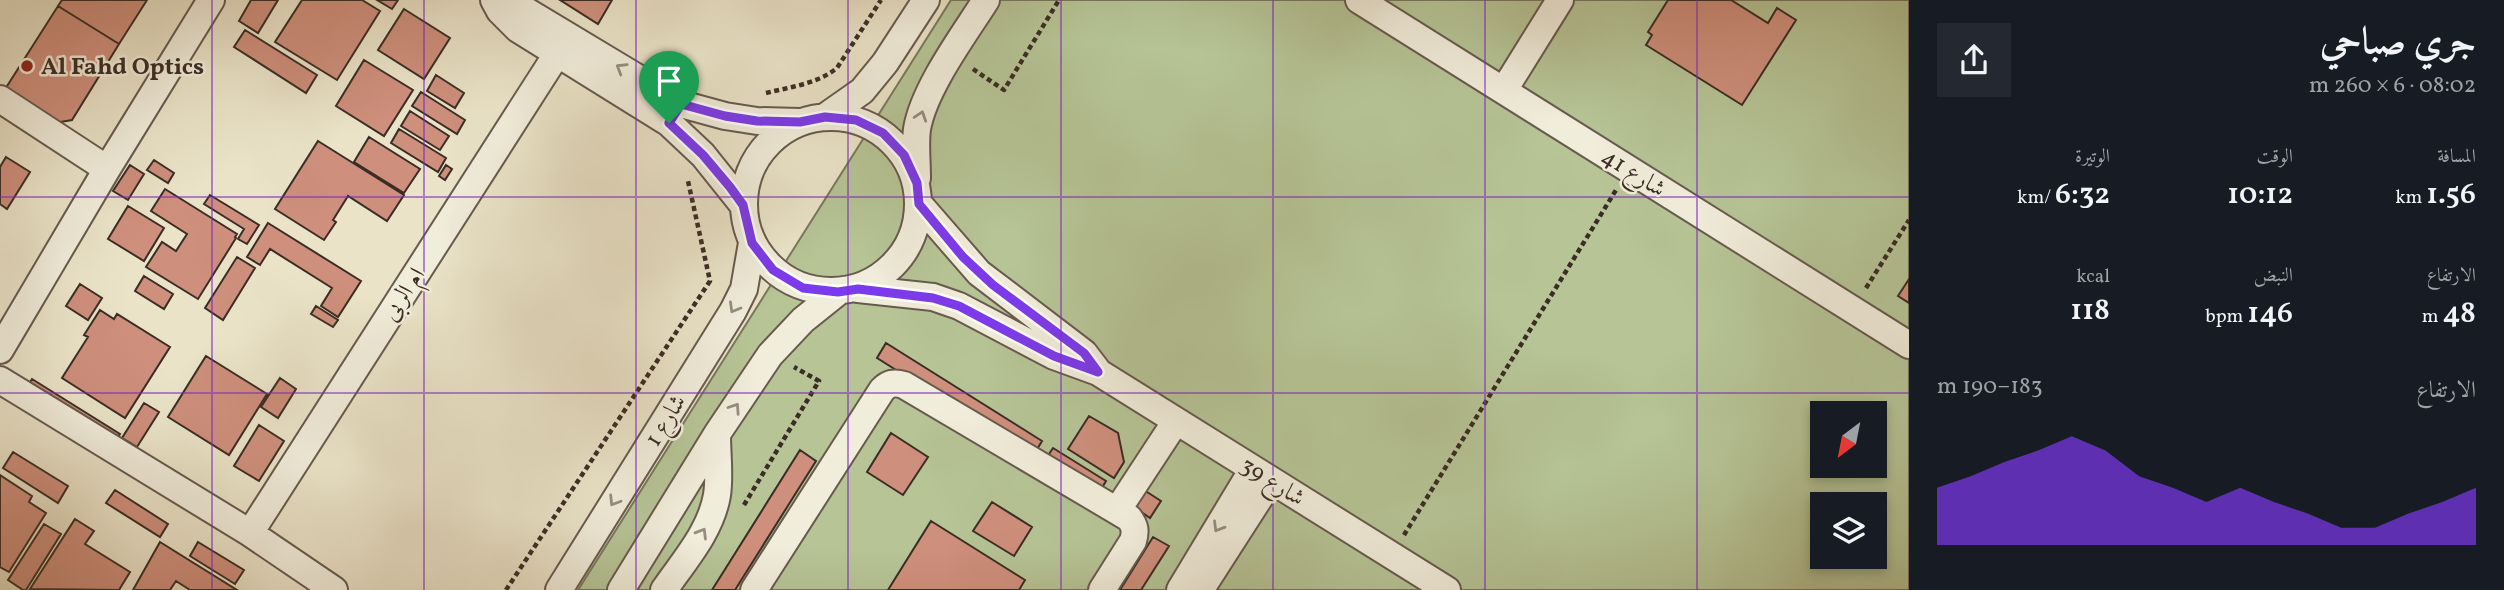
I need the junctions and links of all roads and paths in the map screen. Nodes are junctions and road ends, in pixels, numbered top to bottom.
1 (211, 0) edge
2 (495, 0) edge
3 (881, 0) edge
4 (926, 0) edge
5 (986, 0) edge
6 (1059, 0) edge
7 (1359, 0) edge
8 (1560, 0) edge
9 (557, 54) junction
10 (951, 55) junction
11 (1504, 90) junction
12 (765, 93) dead end
13 (0, 99) edge
14 (825, 117) junction
15 (800, 122) junction
16 (107, 169) junction
17 (1629, 169) junction
18 (686, 173) dead end
19 (918, 194) junction
20 (743, 205) junction
21 (1909, 220) edge
22 (752, 243) junction
23 (848, 290) junction
24 (1852, 309) junction
25 (1909, 345) edge
26 (0, 350) edge
27 (770, 355) junction
28 (1098, 372) junction
29 (0, 380) edge
30 (1176, 421) junction
31 (717, 434) junction
32 (1262, 474) junction
33 (743, 507) dead end
34 (1117, 511) junction
35 (250, 533) junction
36 (1392, 555) junction
37 (334, 590) edge
38 (506, 590) edge
39 (559, 590) edge
40 (621, 590) edge
41 (664, 590) edge
42 (754, 590) edge
43 (1102, 590) edge
44 (1180, 590) edge
45 (1200, 590) edge
46 (1447, 590) edge

1 - 16 street
2 - 9 street
15 -> 2 street
3 - 12 path
4 - 14 street
5 - 10 street
6 - 10 path
7 - 11 street, شارع 41
8 - 11 street
9 - 20 street
9 - 35 street, ام الربى
19 -> 10 street
11 - 17 street, شارع 41
13 - 16 street
14 - 15 street
14 - 19 street
15 - 20 street
16 - 26 street
17 - 24 street, شارع 41
17 - 36 path
18 - 38 path
19 - 23 street
19 - 28 street, شارع 39
20 - 22 street
21 - 24 path
22 - 23 street
22 -> 39 street, شارع 1
23 - 27 street
23 - 28 street, شارع 39
24 - 25 street, شارع 41
31 -> 27 street
27 - 33 path
28 - 30 street, شارع 39
29 - 35 street
30 - 32 street, شارع 39
30 - 34 street
31 - 40 street
41 -> 31 street
32 - 36 street, شارع 39
32 -> 44 street
32 - 45 street
34 - 42 street
34 - 43 street
35 - 37 street
36 - 46 street, شارع 39

